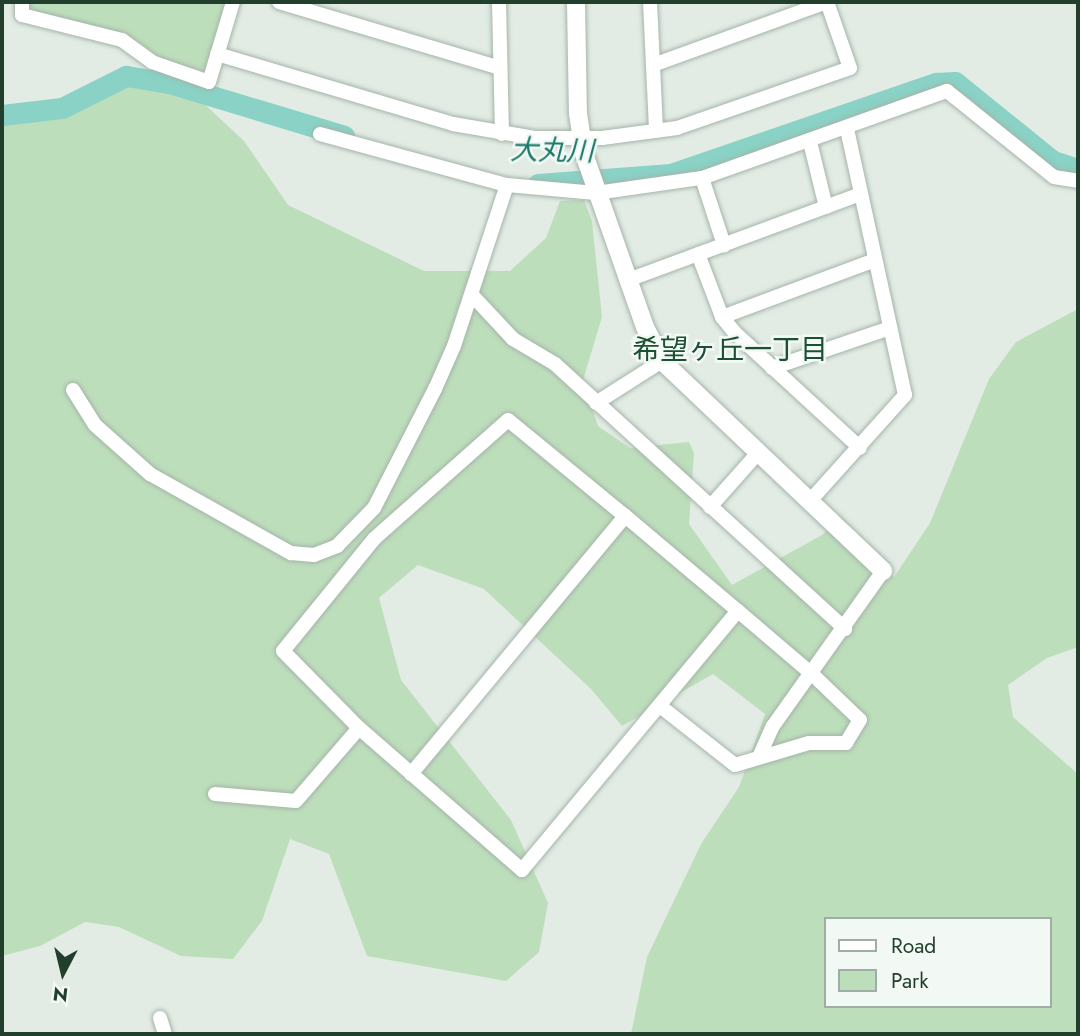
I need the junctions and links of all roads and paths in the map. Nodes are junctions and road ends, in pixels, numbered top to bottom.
1 (22, 2) edge
2 (233, 2) edge
3 (279, 2) edge
4 (499, 2) edge
5 (576, 2) edge
6 (650, 2) edge
7 (827, 2) edge
8 (217, 54) junction
9 (653, 65) junction
10 (500, 68) junction
11 (846, 130) junction
12 (656, 131) junction
13 (320, 134) dead end
14 (502, 134) junction
15 (581, 138) junction
16 (810, 142) junction
17 (702, 178) junction
18 (1078, 181) edge
19 (506, 186) junction
20 (594, 186) junction
21 (861, 194) junction
22 (826, 207) junction
23 (724, 245) junction
24 (698, 254) junction
25 (875, 260) junction
26 (628, 280) junction
27 (472, 295) junction
28 (722, 317) junction
29 (890, 328) junction
30 (662, 361) junction
31 (772, 368) junction
32 (73, 390) dead end
33 (596, 403) junction
34 (860, 448) junction
35 (758, 453) junction
36 (809, 502) junction
37 (710, 507) junction
38 (625, 516) junction
39 (883, 572) joint
40 (738, 611) junction
41 (845, 629) junction
42 (813, 675) junction
43 (660, 706) junction
44 (359, 728) junction
45 (759, 757) junction
46 (411, 774) junction
47 (215, 794) dead end
48 (160, 1018) dead end
49 (165, 1034) edge

1 - 8 street
2 - 8 street
3 - 10 street
4 - 10 street
5 - 15 street
6 - 9 street
7 - 9 street
7 - 12 street
8 - 14 street
9 - 12 street
10 - 14 street
11 - 16 street
11 - 18 street
11 - 21 street
12 - 15 street
13 - 19 street
14 - 15 street
15 - 20 street
16 - 17 street
16 - 22 street
17 - 20 street
17 - 23 street
19 - 20 street
19 - 27 street
20 - 26 street
21 - 22 street
21 - 25 street
22 - 23 street
23 - 24 street
24 - 26 street
24 - 28 street
25 - 28 street
25 - 29 street
26 - 30 street
27 - 32 street
27 - 33 street
28 - 31 street
29 - 31 street
29 - 34 street
30 - 33 street
30 - 35 street
31 - 34 street
33 - 37 street
34 - 36 street
35 - 36 street
35 - 37 street
36 - 39 street
37 - 41 street
38 - 40 street
38 - 44 street
38 - 46 street
39 - 41 street
40 - 42 street
40 - 43 street
41 - 42 street
42 - 45 street
42 - 45 street
43 - 45 street
43 - 46 street
44 - 46 street
44 - 47 street
48 - 49 street

